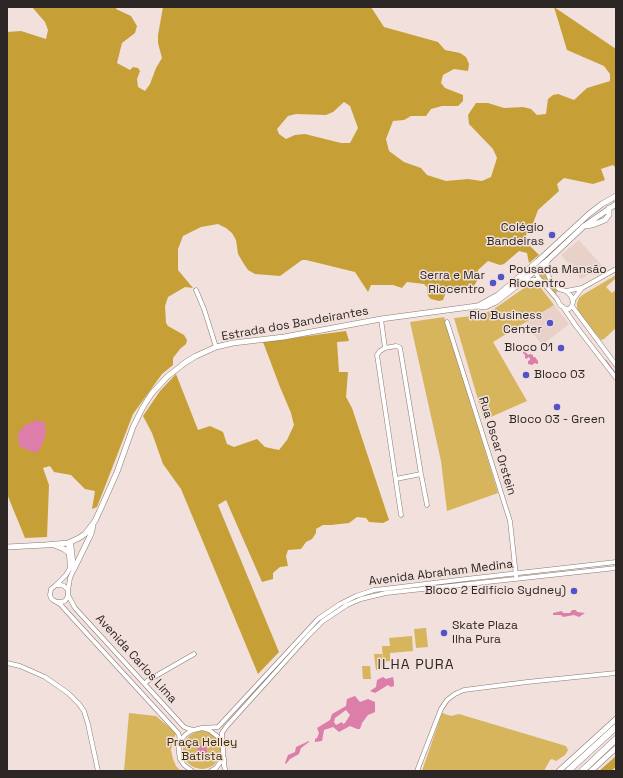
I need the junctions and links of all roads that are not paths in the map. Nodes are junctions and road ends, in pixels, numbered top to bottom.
1 (616, 196) edge
2 (602, 204) junction
3 (616, 204) edge
4 (610, 208) junction
5 (548, 260) junction
6 (538, 261) junction
7 (616, 269) edge
8 (535, 271) junction
9 (544, 283) junction
10 (514, 288) junction
11 (582, 288) junction
12 (196, 290) dead end
13 (561, 291) junction
14 (566, 291) junction
15 (557, 299) junction
16 (573, 300) junction
17 (477, 306) junction
18 (572, 306) junction
19 (563, 307) junction
20 (381, 319) junction
21 (448, 322) dead end
22 (216, 347) junction
23 (385, 348) junction
24 (616, 365) edge
25 (616, 378) edge
26 (421, 474) junction
27 (396, 479) junction
28 (427, 505) dead end
29 (401, 515) dead end
30 (93, 524) junction
31 (70, 542) junction
32 (53, 545) junction
33 (7, 547) edge
34 (69, 553) junction
35 (616, 562) edge
36 (610, 563) junction
37 (602, 564) junction
38 (616, 568) edge
39 (74, 569) junction
40 (610, 569) junction
41 (603, 570) junction
42 (515, 573) junction
43 (516, 579) junction
44 (56, 585) junction
45 (418, 585) junction
46 (411, 588) junction
47 (418, 590) junction
48 (68, 593) junction
49 (57, 602) junction
50 (194, 654) dead end
51 (7, 663) edge
52 (616, 673) edge
53 (145, 684) junction
54 (616, 719) edge
55 (616, 726) edge
56 (202, 728) junction
57 (194, 730) junction
58 (615, 740) edge
59 (181, 741) junction
60 (222, 743) junction
61 (616, 748) edge
62 (223, 755) junction
63 (98, 771) edge
64 (192, 771) edge
65 (211, 771) edge
66 (226, 771) edge
67 (417, 771) edge
68 (559, 771) edge
69 (568, 771) edge
70 (582, 771) edge
71 (592, 771) edge

1 - 2 main road, Estrada dos Bandeirantes
2 - 4 main road
2 - 6 main road, Estrada dos Bandeirantes
3 - 4 main road
4 - 5 main road, Estrada dos Bandeirantes
5 - 8 main road, Estrada dos Bandeirantes
5 - 13 street
6 - 8 street
6 - 17 main road, Estrada dos Bandeirantes
7 - 11 street
8 - 9 street
8 - 10 main road, Estrada dos Bandeirantes
9 - 10 main road
9 - 15 street
10 - 17 main road, Estrada dos Bandeirantes
11 - 14 street
11 - 16 street
12 - 22 street
13 - 14 street
13 - 15 street
14 - 16 street
15 - 19 street
16 - 18 street
17 - 20 main road, Estrada dos Bandeirantes
18 - 19 street
18 - 24 street
19 - 25 street
20 - 22 main road, Estrada dos Bandeirantes
20 - 23 street
21 - 42 street, Rua Oscar Orstein
22 - 30 main road, Estrada dos Bandeirantes
23 - 26 street
23 - 27 street
26 - 27 street
26 - 28 street
27 - 29 street
30 - 31 main road, Estrada dos Bandeirantes
30 - 39 main road
31 - 32 main road, Estrada dos Bandeirantes
31 - 34 street
31 - 39 street
32 - 33 main road, Estrada dos Bandeirantes
32 - 34 main road
34 - 44 street
35 - 36 street, Avenida Abraham Medina
36 - 37 street, Avenida Abraham Medina
36 - 40 street
37 - 41 street
37 - 42 street, Avenida Abraham Medina
38 - 40 street, Avenida Abraham Medina
39 - 48 street
40 - 41 street, Avenida Abraham Medina
41 - 43 street, Avenida Abraham Medina
42 - 43 street, Rua Oscar Orstein
42 - 45 street, Avenida Abraham Medina
43 - 47 street, Avenida Abraham Medina
44 - 48 street, Avenida Carlos Lima
44 - 49 street
45 - 46 street, Avenida Abraham Medina
45 - 47 street
46 - 47 street, Avenida Abraham Medina
46 - 56 street, Avenida Abraham Medina
46 - 60 street, Avenida Abraham Medina
48 - 49 street
48 - 53 street, Avenida Carlos Lima
49 - 59 street, Avenida Carlos Lima
50 - 53 street
51 - 63 street
52 - 67 street
53 - 57 street, Avenida Carlos Lima
54 - 68 main road
55 - 69 highway
56 - 57 street
56 - 60 street
57 - 59 street
58 - 70 highway
59 - 64 street
60 - 62 street
61 - 71 main road
62 - 65 street
62 - 66 street

